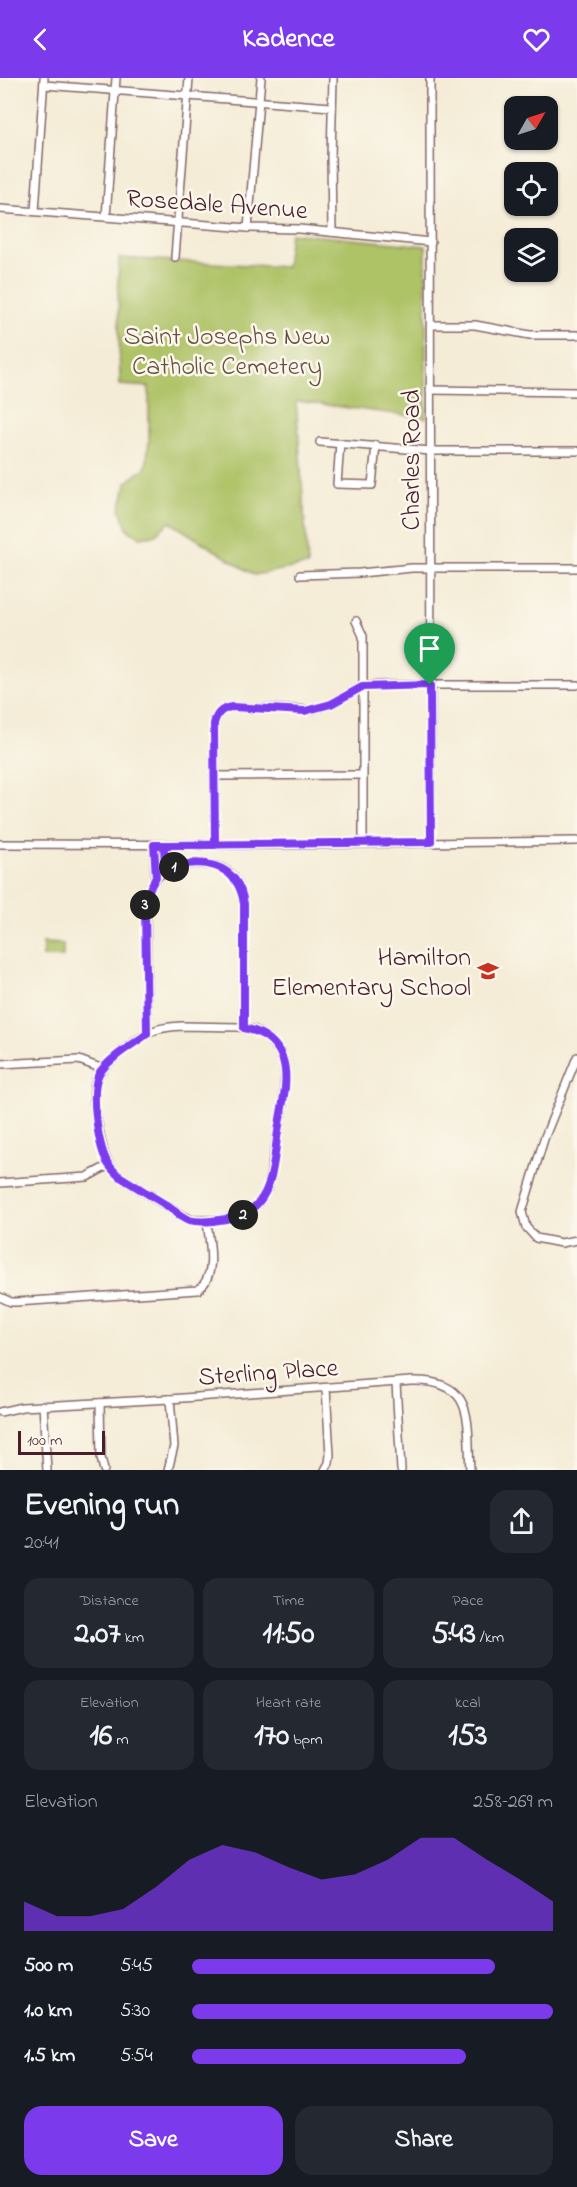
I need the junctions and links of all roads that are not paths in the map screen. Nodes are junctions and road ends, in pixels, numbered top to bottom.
1 (116, 78) edge
2 (189, 78) edge
3 (261, 78) edge
4 (333, 78) edge
5 (430, 78) edge
6 (44, 81) edge
7 (116, 91) junction
8 (188, 96) junction
9 (259, 102) junction
10 (331, 107) junction
11 (0, 209) edge
12 (35, 211) junction
13 (106, 217) junction
14 (178, 223) junction
15 (248, 228) junction
16 (332, 232) junction
17 (431, 242) junction
18 (175, 257) dead end
19 (431, 325) junction
20 (577, 335) edge
21 (430, 390) junction
22 (577, 392) edge
23 (320, 442) dead end
24 (340, 443) junction
25 (376, 445) junction
26 (431, 451) junction
27 (577, 451) edge
28 (431, 567) junction
29 (577, 568) edge
30 (300, 574) dead end
31 (356, 621) dead end
32 (430, 685) junction
33 (577, 685) edge
34 (362, 687) junction
35 (362, 775) junction
36 (214, 776) junction
37 (577, 841) edge
38 (431, 842) junction
39 (363, 843) junction
40 (0, 844) edge
41 (154, 845) junction
42 (164, 845) junction
43 (215, 845) junction
44 (165, 870) junction
45 (156, 877) junction
46 (244, 1028) junction
47 (147, 1034) junction
48 (577, 1058) edge
49 (0, 1064) edge
50 (103, 1069) junction
51 (109, 1165) junction
52 (0, 1183) edge
53 (207, 1221) junction
54 (577, 1240) edge
55 (0, 1297) edge
56 (396, 1383) junction
57 (326, 1388) junction
58 (170, 1399) junction
59 (100, 1402) junction
60 (43, 1405) junction
61 (0, 1412) edge
62 (47, 1470) edge
63 (104, 1470) edge
64 (168, 1470) edge
65 (325, 1470) edge
66 (401, 1470) edge
67 (470, 1470) edge

1 - 7 street
2 - 8 street
3 - 9 street
4 - 10 street
5 - 17 street, Charles Road
6 - 7 street
6 - 12 street
7 - 8 street
7 - 13 street
8 - 9 street
8 - 14 street
9 - 10 street
9 - 15 street
10 - 16 street
11 - 12 street, Rosedale Avenue
12 - 13 street, Rosedale Avenue
13 - 14 street, Rosedale Avenue
14 - 15 street, Rosedale Avenue
14 - 18 street
15 - 16 street, Rosedale Avenue
16 - 17 street, Rosedale Avenue
17 - 19 street, Charles Road
19 - 20 street
19 - 21 street, Charles Road
21 - 22 street
21 - 26 street, Charles Road
23 - 24 street
24 - 25 street
24 - 25 street
25 - 26 street
26 - 27 street
26 - 28 street, Charles Road
28 - 29 street
28 - 30 street
28 - 32 street, Charles Road
31 - 34 street
32 - 33 street
32 - 34 street
32 - 38 street, Charles Road
34 - 35 street
34 - 36 street
35 - 36 street
35 - 39 street
36 - 43 street
37 - 38 street
38 - 39 street
39 - 43 street
40 - 41 street
41 - 42 street
41 - 45 street
42 - 43 street
42 - 44 street
44 - 45 street
44 - 46 street
45 - 47 street
46 - 47 street
46 - 53 street
47 - 50 street
48 - 54 street
49 - 50 street
50 - 51 street
51 - 52 street
51 - 53 street
53 - 55 street
56 - 57 street, Sterling Place
56 - 66 street
56 - 67 street, Sterling Place
57 - 58 street, Sterling Place
57 - 65 street
58 - 59 street, Sterling Place
58 - 64 street
59 - 60 street, Sterling Place
59 - 63 street
60 - 61 street, Sterling Place
60 - 62 street

